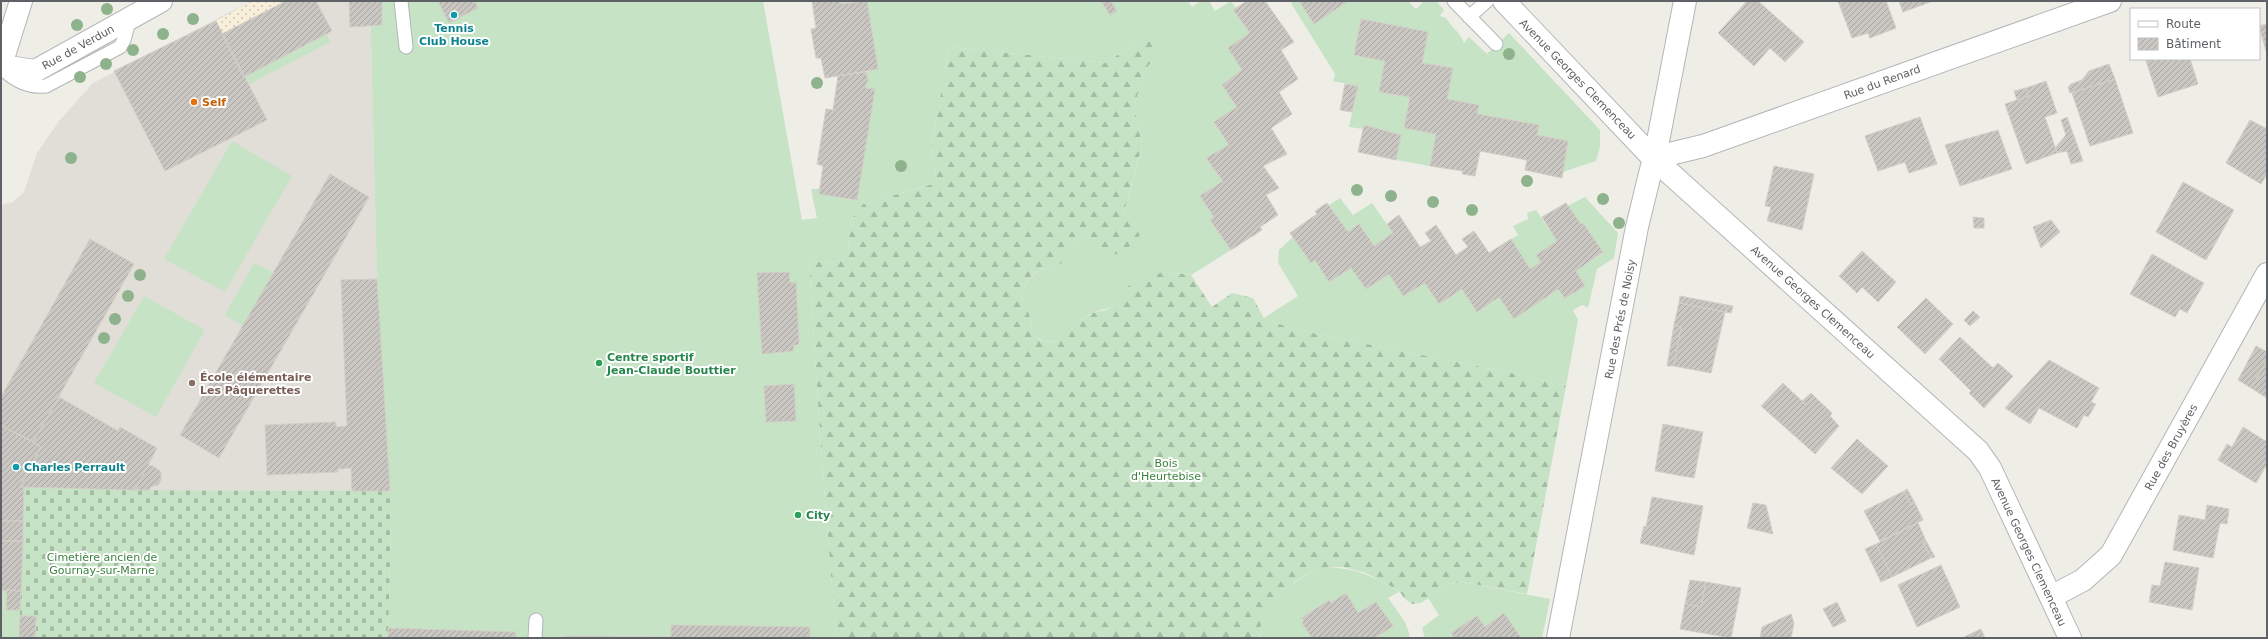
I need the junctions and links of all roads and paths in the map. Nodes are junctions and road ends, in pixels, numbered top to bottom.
1 (21, 1) edge
2 (161, 1) edge
3 (401, 1) edge
4 (1454, 1) edge
5 (1487, 1) edge
6 (1504, 1) edge
7 (1685, 1) edge
8 (2110, 1) edge
9 (1469, 17) junction
10 (1496, 44) dead end
11 (406, 47) dead end
12 (1, 66) edge
13 (1653, 158) junction
14 (2267, 274) edge
15 (2051, 597) junction
16 (536, 620) dead end
17 (535, 638) edge
18 (1558, 638) edge
19 (2070, 638) edge

1 - 12 street
2 - 12 street, Rue de Verdun
3 - 11 lane
4 - 9 lane
5 - 9 lane
6 - 13 street, Avenue Georges Clemenceau
7 - 13 street, Rue des Prés de Noisy
8 - 13 street, Rue du Renard
9 - 10 lane
13 - 15 street, Avenue Georges Clemenceau
13 - 18 street, Rue des Prés de Noisy
14 - 15 street, Rue des Bruyères
15 - 19 street, Avenue Georges Clemenceau
16 - 17 lane

